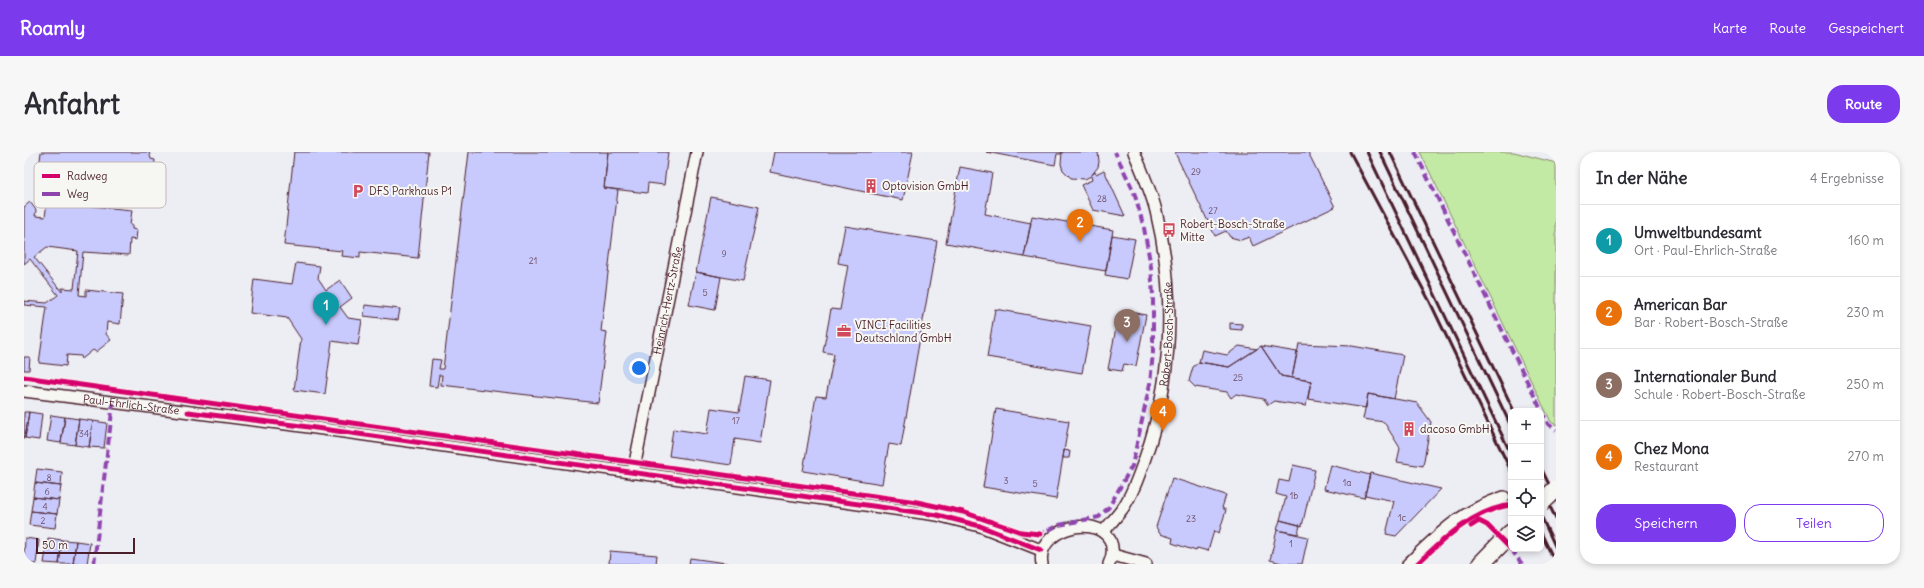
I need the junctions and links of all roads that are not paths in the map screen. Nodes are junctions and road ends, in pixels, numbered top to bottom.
1 (697, 152) edge
2 (1134, 152) edge
3 (24, 391) edge
4 (633, 473) junction
5 (1556, 489) edge
6 (1504, 497) dead end
7 (1544, 500) edge
8 (1104, 531) junction
9 (1508, 536) edge
10 (1041, 550) junction
11 (1111, 560) edge
12 (1042, 564) edge
13 (1146, 564) edge
14 (1408, 564) edge
15 (1482, 564) edge

1 - 4 street, Heinrich-Hertz-Straße
2 - 8 street, Robert-Bosch-Straße
3 - 4 street, Paul-Ehrlich-Straße
4 - 10 street, Paul-Ehrlich-Straße
5 - 7 main road, bridge
6 - 14 street
8 - 10 street
8 - 11 street
9 - 15 main road
10 - 12 street
11 - 13 street

